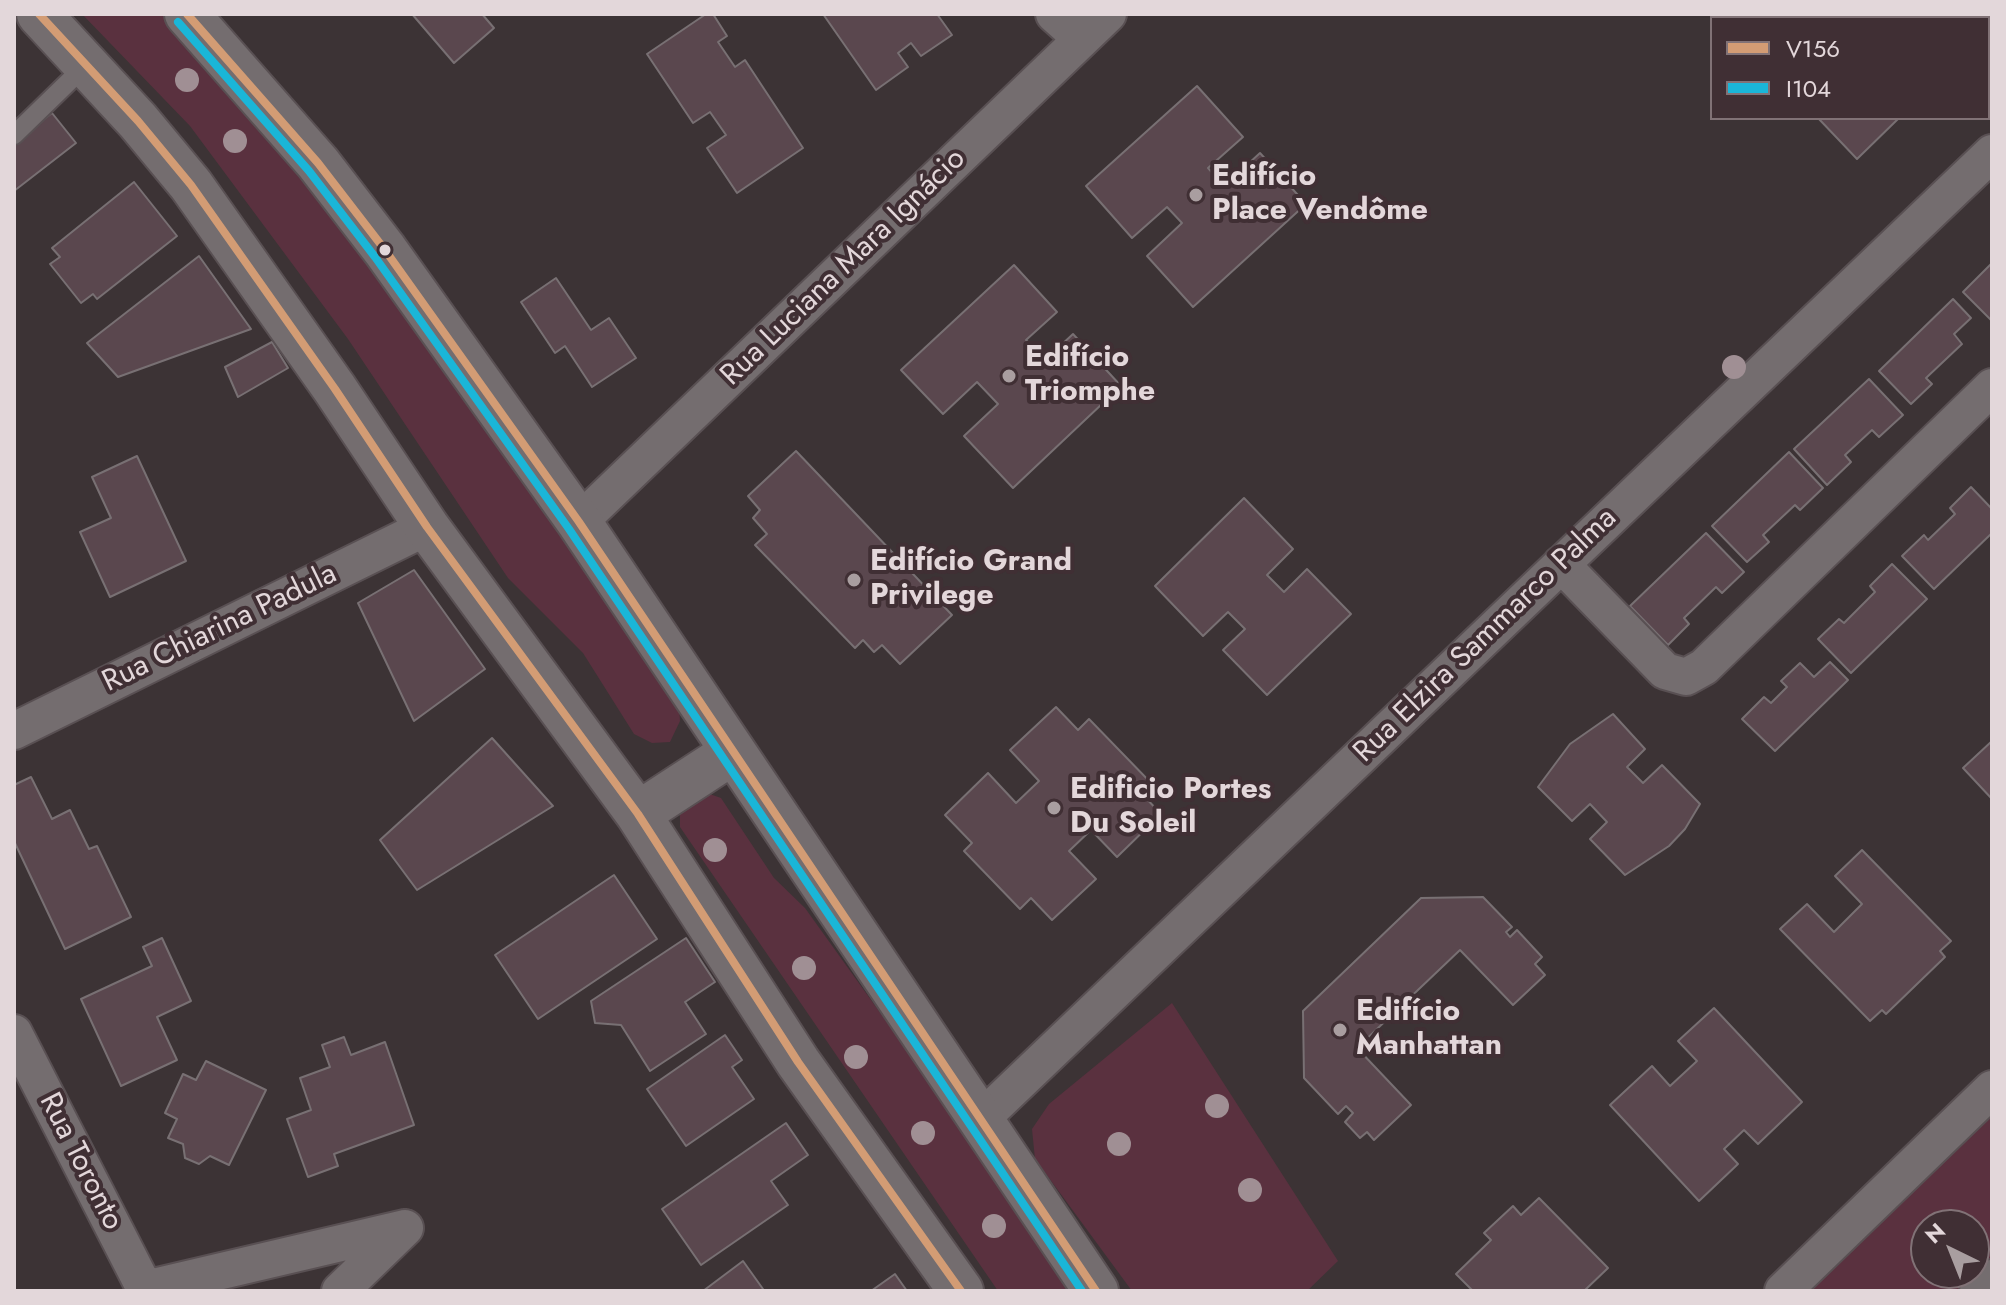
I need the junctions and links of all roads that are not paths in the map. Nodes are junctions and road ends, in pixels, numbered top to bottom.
1 (39, 14) edge
2 (187, 14) edge
3 (1054, 14) edge
4 (1108, 14) edge
5 (1082, 39) junction
6 (87, 64) junction
7 (14, 135) edge
8 (1992, 153) edge
9 (1992, 387) edge
10 (579, 522) junction
11 (427, 527) junction
12 (1561, 564) junction
13 (14, 731) edge
14 (733, 752) junction
15 (638, 814) junction
16 (14, 1033) edge
17 (1992, 1089) edge
18 (980, 1120) junction
19 (1992, 1278) edge
20 (145, 1290) edge
21 (340, 1291) edge
22 (961, 1291) edge
23 (1096, 1291) edge
24 (1783, 1291) edge
25 (1978, 1291) edge

1 - 6 main road
2 - 10 main road
3 - 5 street
4 - 5 street, Rua Luciana Mara Ignácio
5 - 10 street, Rua Luciana Mara Ignácio
6 - 7 lane
6 - 11 main road
8 - 12 street, Rua Elzira Sammarco Palma
9 - 12 street
10 - 14 main road
11 - 13 street, Rua Chiarina Padula
11 - 15 main road
12 - 18 street, Rua Elzira Sammarco Palma
14 - 15 main road
14 - 18 main road
15 - 22 main road
16 - 20 street, Rua Toronto
17 - 24 street
18 - 23 main road
19 - 25 street
20 - 21 street

